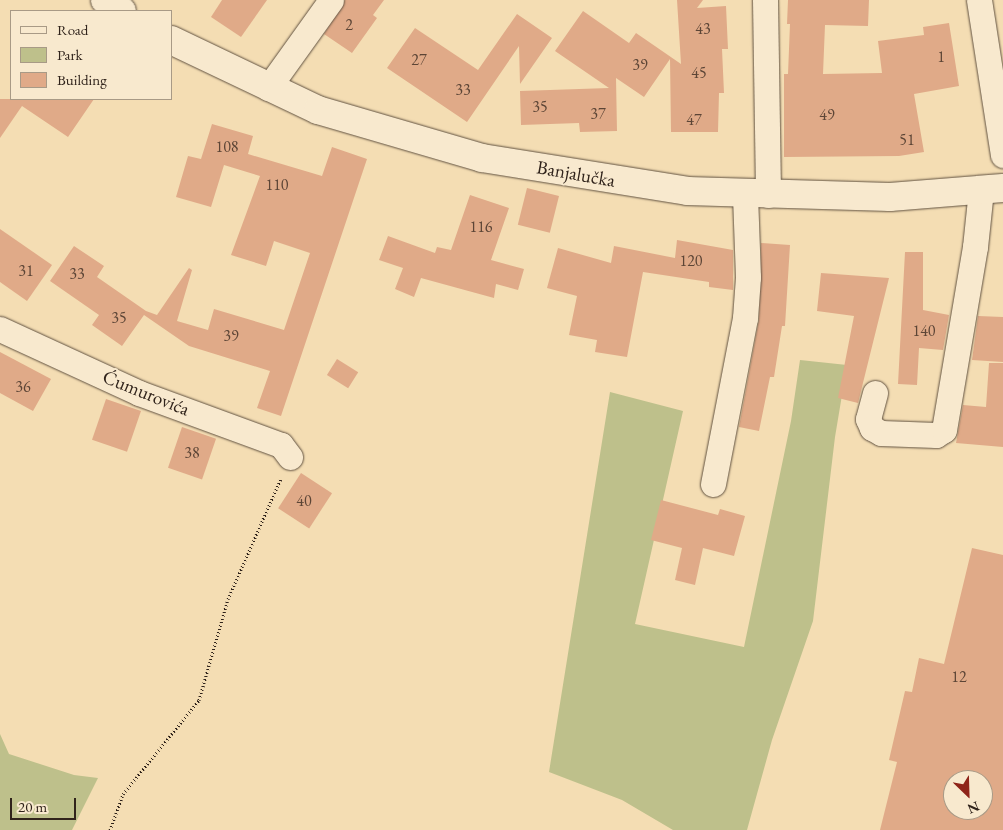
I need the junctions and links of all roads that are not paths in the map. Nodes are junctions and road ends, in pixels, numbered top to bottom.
1 (105, 0) edge
2 (331, 0) edge
3 (765, 0) edge
4 (979, 0) edge
5 (120, 10) edge
6 (172, 40) edge
7 (268, 88) junction
8 (1003, 155) edge
9 (992, 189) edge
10 (756, 195) junction
11 (0, 329) edge
12 (875, 393) dead end
13 (290, 457) road end
14 (713, 484) dead end

1 - 5 main road
2 - 7 street
3 - 10 street
4 - 8 street
6 - 7 main road, Banjalučka
7 - 10 main road, Banjalučka
9 - 10 main road, Banjalučka
9 - 12 street
10 - 14 street
11 - 13 street, Ćumurovića

